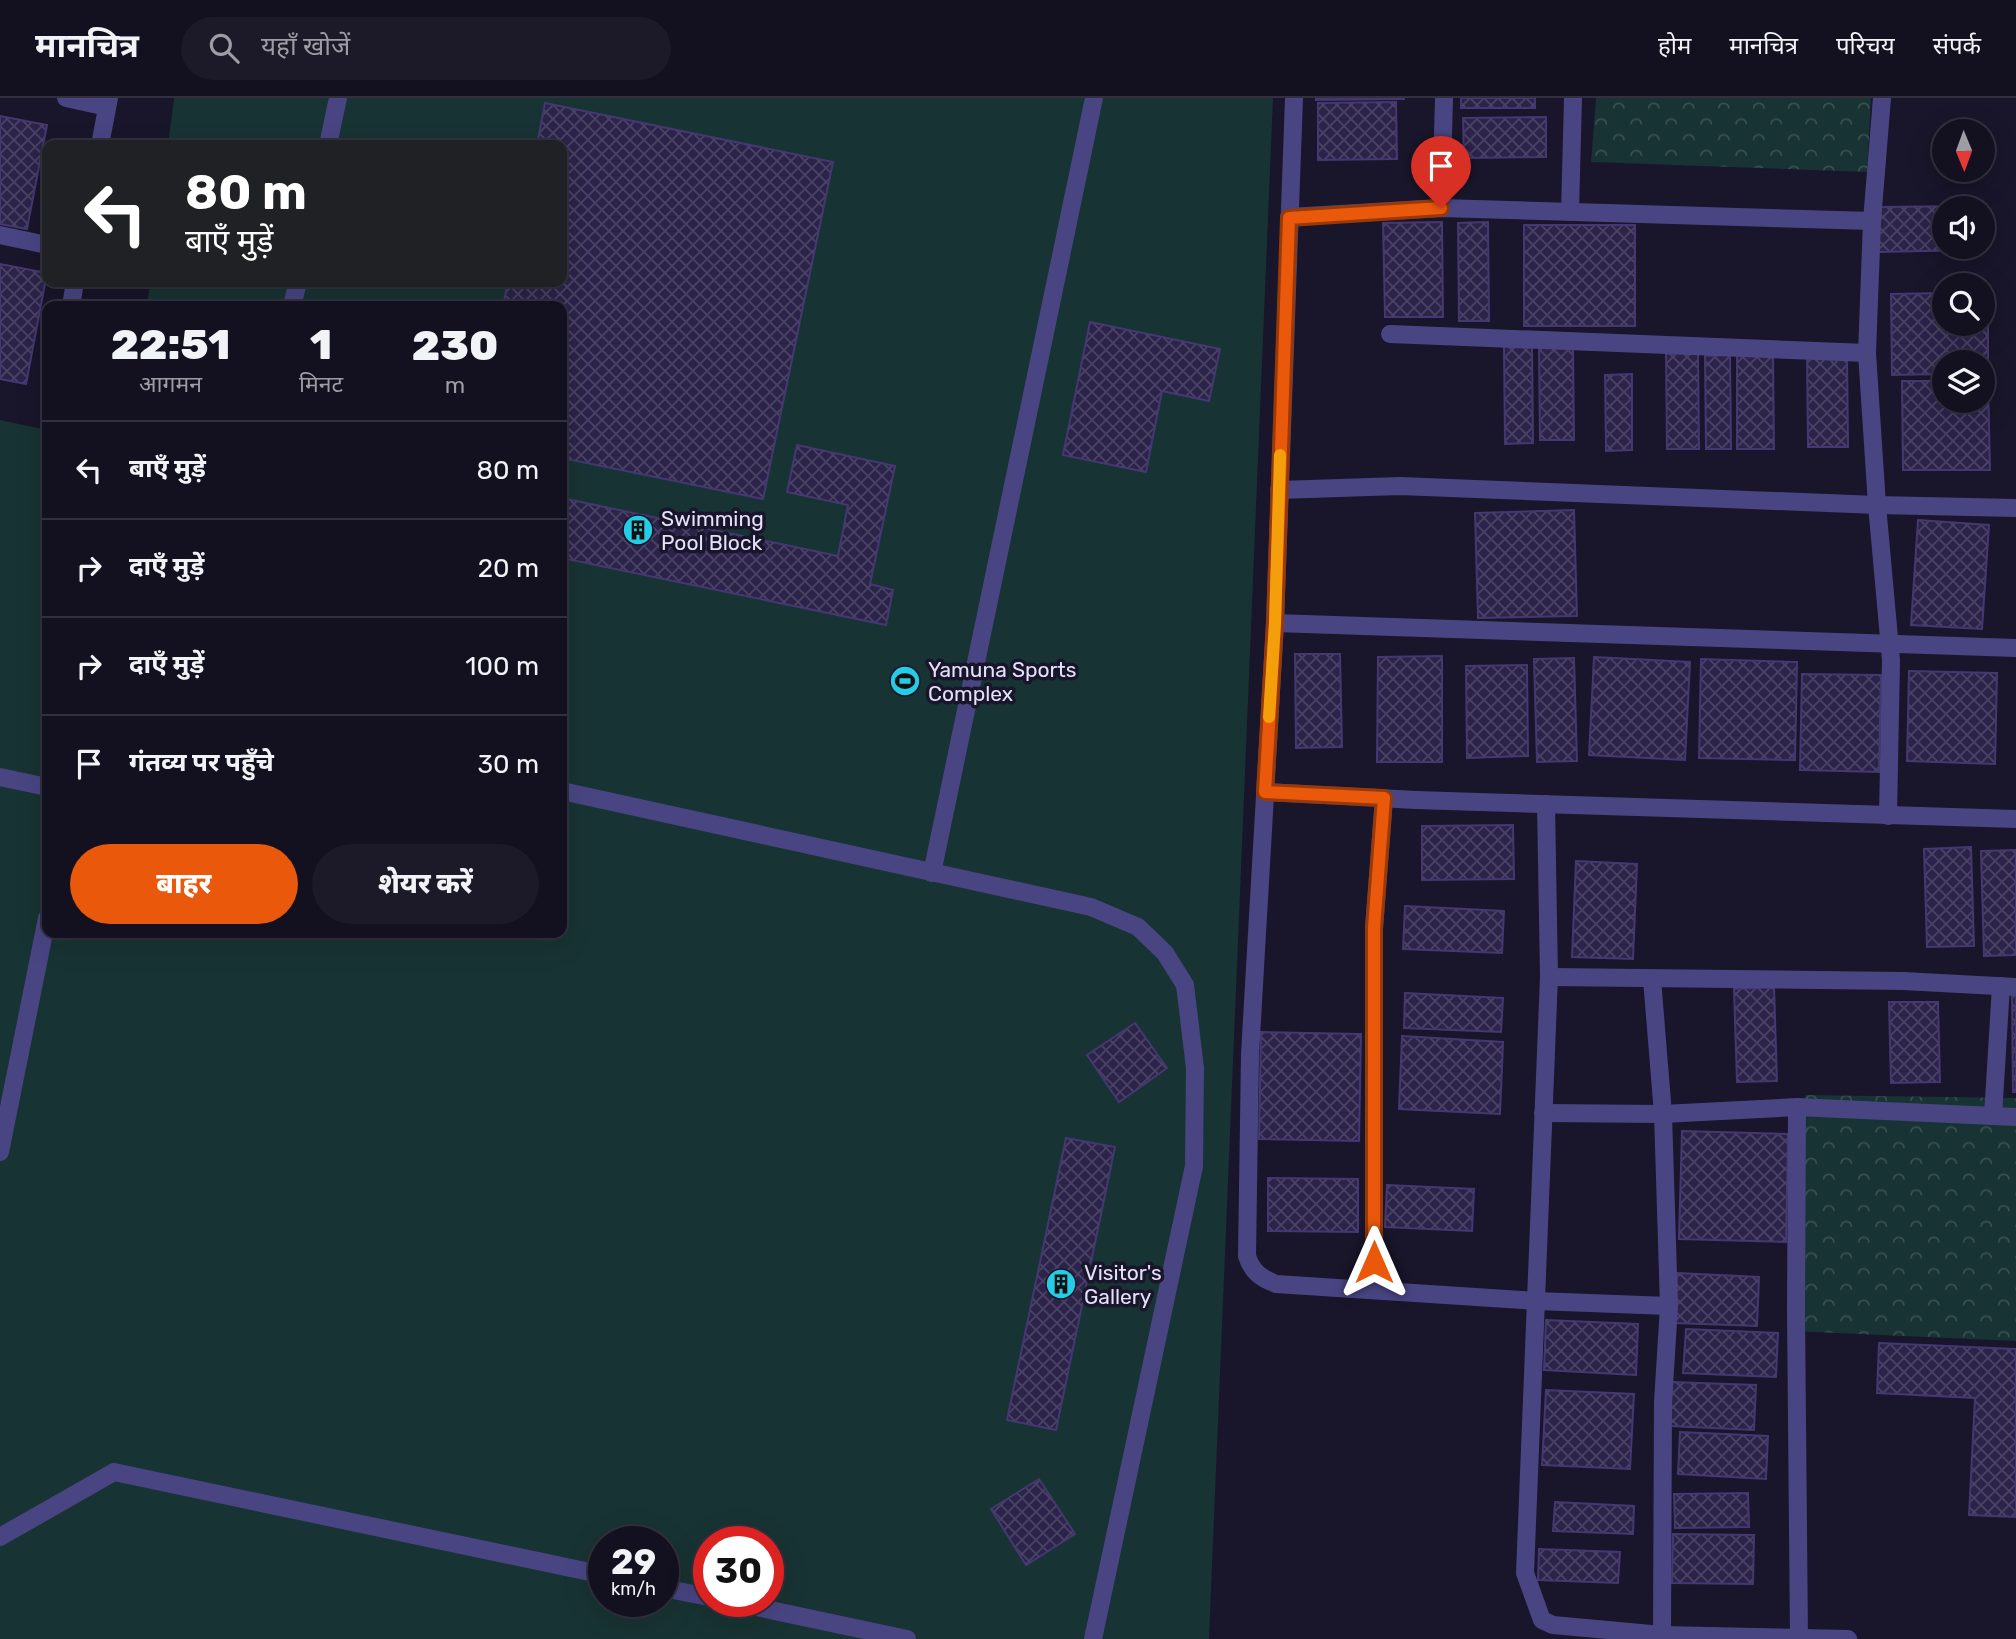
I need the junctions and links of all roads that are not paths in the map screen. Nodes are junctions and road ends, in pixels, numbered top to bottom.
1 (66, 98) edge
2 (338, 98) edge
3 (1094, 98) edge
4 (1294, 98) edge
5 (1444, 98) edge
6 (1573, 98) edge
7 (1882, 98) edge
8 (108, 103) edge
9 (101, 140) edge
10 (329, 140) edge
11 (1441, 208) junction
12 (1570, 212) junction
13 (1289, 218) junction
14 (1872, 221) junction
15 (0, 235) edge
16 (42, 244) edge
17 (1390, 334) dead end
18 (1867, 354) junction
19 (1279, 489) junction
20 (1877, 505) junction
21 (2016, 508) edge
22 (1275, 623) junction
23 (1890, 643) junction
24 (2016, 648) edge
25 (0, 777) edge
26 (42, 786) edge
27 (567, 792) edge
28 (1265, 792) junction
29 (1384, 798) junction
30 (1546, 804) junction
31 (1888, 816) junction
32 (2016, 819) edge
33 (932, 873) junction
34 (43, 938) edge
35 (1549, 977) junction
36 (1652, 979) junction
37 (2009, 987) edge
38 (1797, 1107) junction
39 (1543, 1113) junction
40 (1663, 1114) junction
41 (1993, 1116) junction
42 (2016, 1117) edge
43 (0, 1152) edge
44 (1374, 1290) junction
45 (1536, 1301) junction
46 (1668, 1306) junction
47 (0, 1537) edge
48 (588, 1572) edge
49 (784, 1613) edge
50 (1662, 1635) junction
51 (1799, 1638) edge
52 (907, 1639) edge
53 (1093, 1639) edge
54 (1848, 1639) edge

1 - 8 street
2 - 10 street
3 - 33 street
4 - 13 street
5 - 11 street
6 - 12 street
7 - 14 street
8 - 9 street
11 - 12 street
11 - 13 street
12 - 14 street
13 - 19 street
14 - 18 street
15 - 16 street
17 - 18 street
18 - 20 street
19 - 20 street
19 - 22 street
20 - 21 street
20 - 23 street
22 - 23 street
22 - 28 street
23 - 24 street
23 - 31 street
25 - 26 street
27 - 33 street
28 - 29 street
28 - 44 street
29 - 30 street
29 - 44 street
30 - 31 street
30 - 35 street
31 - 32 street
33 - 53 street
34 - 43 street
35 - 36 street
35 - 39 street
36 - 37 street
36 - 40 street
37 - 41 street
38 - 40 street
38 - 41 street
38 - 51 street
39 - 40 street
39 - 45 street
40 - 46 street
41 - 42 street
44 - 45 street
45 - 46 street
45 - 50 street
46 - 50 street
47 - 48 street
49 - 52 street
50 - 51 street
51 - 54 street

